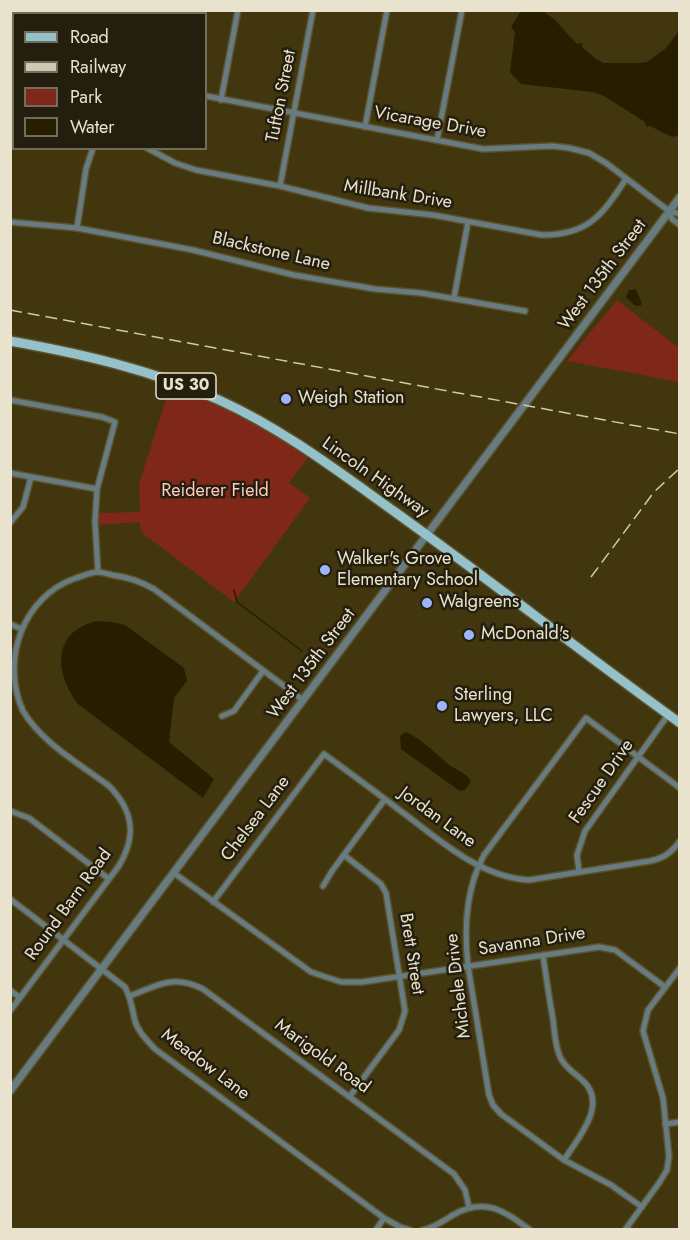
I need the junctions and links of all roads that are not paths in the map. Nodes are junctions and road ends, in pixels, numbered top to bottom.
1 (238, 10) edge
2 (314, 10) edge
3 (387, 10) edge
4 (462, 10) edge
5 (207, 96) edge
6 (221, 100) junction
7 (294, 114) junction
8 (365, 127) junction
9 (437, 141) junction
10 (92, 150) edge
11 (151, 150) edge
12 (626, 179) junction
13 (280, 186) junction
14 (680, 197) edge
15 (669, 211) junction
16 (680, 213) edge
17 (10, 222) edge
18 (468, 222) junction
19 (680, 225) edge
20 (77, 228) junction
21 (454, 298) junction
22 (525, 311) dead end
23 (10, 341) edge
24 (10, 400) edge
25 (10, 473) edge
26 (31, 477) junction
27 (97, 489) junction
28 (10, 523) edge
29 (427, 535) junction
30 (98, 572) junction
31 (10, 624) edge
32 (19, 628) junction
33 (264, 671) junction
34 (303, 700) junction
35 (668, 715) junction
36 (222, 716) dead end
37 (680, 723) edge
38 (324, 754) joint
39 (638, 757) junction
40 (680, 788) edge
41 (385, 799) junction
42 (10, 811) edge
43 (680, 841) edge
44 (344, 855) junction
45 (479, 865) junction
46 (579, 872) junction
47 (174, 873) junction
48 (109, 879) junction
49 (323, 886) dead end
50 (10, 899) edge
51 (213, 902) junction
52 (63, 940) junction
53 (543, 955) junction
54 (468, 966) junction
55 (102, 968) junction
56 (680, 968) edge
57 (399, 977) junction
58 (665, 987) junction
59 (10, 990) edge
60 (130, 996) junction
61 (21, 998) junction
62 (10, 1011) edge
63 (10, 1091) edge
64 (350, 1096) junction
65 (680, 1122) edge
66 (665, 1124) junction
67 (564, 1160) junction
68 (469, 1207) junction
69 (642, 1207) junction
70 (384, 1218) junction
71 (425, 1229) edge
72 (376, 1230) edge
73 (410, 1230) edge
74 (530, 1230) edge
75 (625, 1230) edge

1 - 6 street
2 - 7 street, Tufton Street
3 - 8 street
4 - 9 street
5 - 6 street, Vicarage Drive
6 - 7 street, Vicarage Drive
7 - 8 street, Vicarage Drive
7 - 13 street, Tufton Street
8 - 9 street, Vicarage Drive
9 - 12 street, Vicarage Drive
10 - 20 street
11 - 13 street, Millbank Drive
12 - 15 street, Vicarage Drive
12 - 18 street, Millbank Drive
13 - 18 street, Millbank Drive
14 - 15 street, West 135th Street
15 - 16 street, Vicarage Drive
15 - 19 street, Vicarage Drive
15 - 29 street, West 135th Street
17 - 20 street, Blackstone Lane
18 - 21 street
20 - 21 street, Blackstone Lane
21 - 22 street, Blackstone Lane
23 - 29 main road, Lincoln Highway / US 30
24 - 27 street
25 - 26 street
26 - 27 street
26 - 28 street
27 - 30 street
29 - 34 street, West 135th Street
29 - 35 main road, Lincoln Highway / US 30
30 - 32 street, Round Barn Road
30 - 33 street, Round Barn Road
31 - 32 street
32 - 48 street, Round Barn Road
33 - 34 street, Round Barn Road
33 - 36 street
34 - 47 street, West 135th Street
35 - 37 main road, Lincoln Highway / US 30
35 - 39 street, Fescue Drive
38 - 41 street, Jordan Lane
38 - 51 street, Chelsea Lane
39 - 40 street
39 - 45 street, Michele Drive
39 - 46 street, Fescue Drive
41 - 44 street
41 - 45 street, Jordan Lane
42 - 48 street
43 - 46 street, Jordan Lane
44 - 49 street
44 - 57 street, Brett Street
45 - 46 street, Jordan Lane
45 - 54 street, Michele Drive
47 - 51 street, Savanna Drive
47 - 55 street, West 135th Street
48 - 52 street, Round Barn Road
50 - 52 street
51 - 57 street, Savanna Drive
52 - 55 street
52 - 61 street, Round Barn Road
53 - 54 street, Savanna Drive
53 - 58 street, Savanna Drive
53 - 67 street
54 - 57 street, Savanna Drive
54 - 67 street, Michele Drive
55 - 60 street
55 - 63 street, West 135th Street
56 - 58 street
57 - 64 street, Brett Street
58 - 66 street
59 - 61 street
60 - 64 street, Marigold Road
60 - 70 street, Meadow Lane
61 - 62 street, Round Barn Road
64 - 68 street, Marigold Road
65 - 66 street
66 - 69 street
67 - 69 street, Michele Drive
68 - 71 street
68 - 74 street
69 - 75 street
70 - 72 street
70 - 73 street, Meadow Lane

